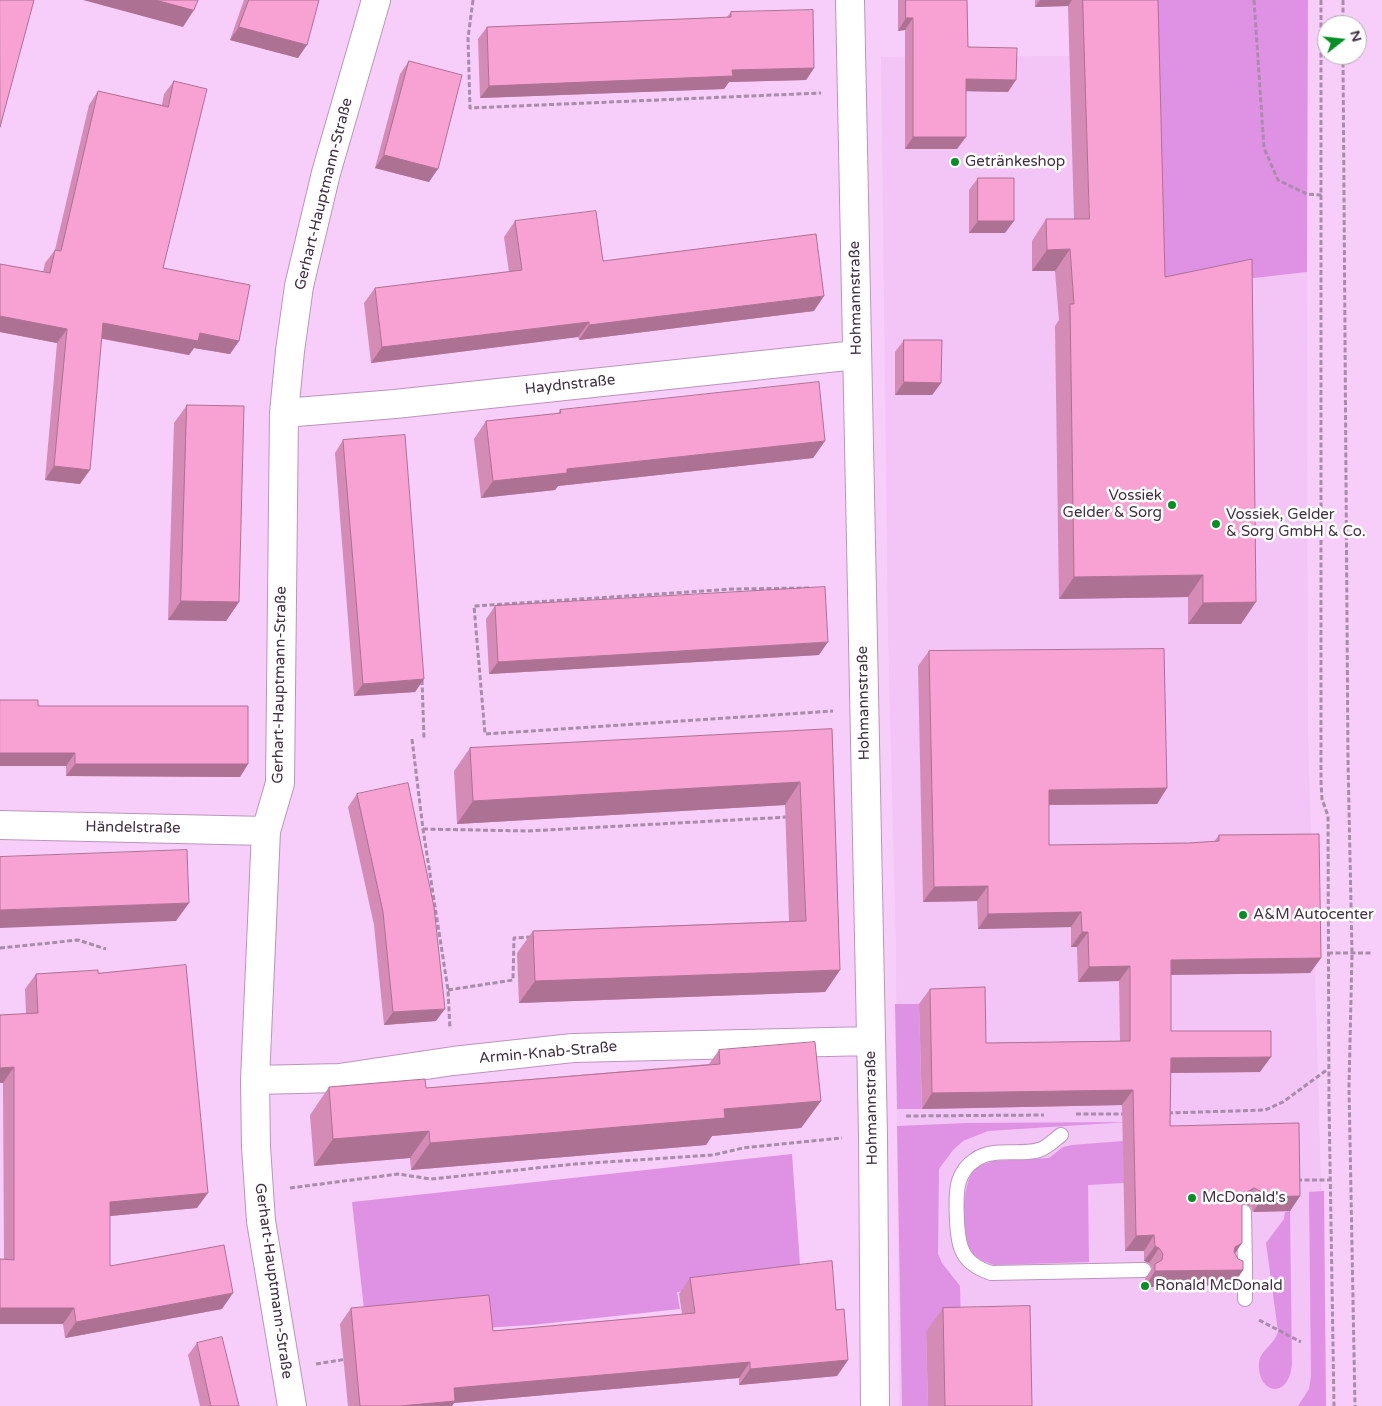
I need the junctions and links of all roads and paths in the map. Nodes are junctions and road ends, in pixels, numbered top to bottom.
1 (376, 0) edge
2 (473, 0) edge
3 (850, 0) edge
4 (1254, 0) edge
5 (1321, 0) edge
6 (1343, 0) edge
7 (1343, 15) edge
8 (1343, 65) edge
9 (852, 92) junction
10 (1322, 195) junction
11 (856, 355) junction
12 (284, 413) junction
13 (861, 588) junction
14 (422, 673) edge
15 (864, 710) junction
16 (424, 738) dead end
17 (412, 739) dead end
18 (798, 816) edge
19 (0, 825) edge
20 (423, 829) junction
21 (266, 831) junction
22 (534, 937) edge
23 (0, 948) edge
24 (106, 949) dead end
25 (1328, 953) junction
26 (1352, 953) junction
27 (1373, 953) dead end
28 (448, 990) junction
29 (871, 1041) junction
30 (453, 1061) junction
31 (1328, 1069) junction
32 (255, 1080) junction
33 (1158, 1113) edge
34 (1050, 1114) dead end
35 (1069, 1114) dead end
36 (1128, 1114) dead end
37 (873, 1126) junction
38 (1061, 1135) dead end
39 (1289, 1180) edge
40 (1331, 1180) junction
41 (259, 1192) junction
42 (1244, 1212) edge
43 (1144, 1270) dead end
44 (1245, 1299) dead end
45 (1254, 1317) dead end
46 (1301, 1342) dead end
47 (354, 1358) edge
48 (285, 1368) junction
49 (292, 1406) edge
50 (875, 1406) edge
51 (1334, 1406) edge
52 (1354, 1406) edge

1 - 12 street, Gerhart-Hauptmann-Straße
2 - 9 path
3 - 9 street, Hohmannstraße
4 - 10 path
5 - 10 path
6 - 7 path
8 - 26 path
9 - 11 street, Hohmannstraße
10 - 25 path
11 - 12 street, Haydnstraße
11 - 13 street, Hohmannstraße
12 - 21 street, Gerhart-Hauptmann-Straße
13 - 15 street, Hohmannstraße
13 - 15 path
14 - 16 path
15 - 29 street, Hohmannstraße
17 - 20 path
18 - 20 path
19 - 21 street, Händelstraße
20 - 28 path
21 - 32 street, Gerhart-Hauptmann-Straße
22 - 28 path
23 - 24 path
25 - 26 path
25 - 31 path
26 - 27 path
26 - 52 path
28 - 30 path
29 - 30 street, Armin-Knab-Straße
29 - 37 street, Hohmannstraße
30 - 32 street, Armin-Knab-Straße
31 - 33 path
31 - 40 path
32 - 41 street, Gerhart-Hauptmann-Straße
34 - 37 path
35 - 36 path
37 - 41 path
37 - 50 street, Hohmannstraße
38 - 43 lane
39 - 40 path
40 - 51 path
41 - 48 street, Gerhart-Hauptmann-Straße
42 - 44 lane
45 - 46 path
47 - 48 path
48 - 49 street, Gerhart-Hauptmann-Straße

